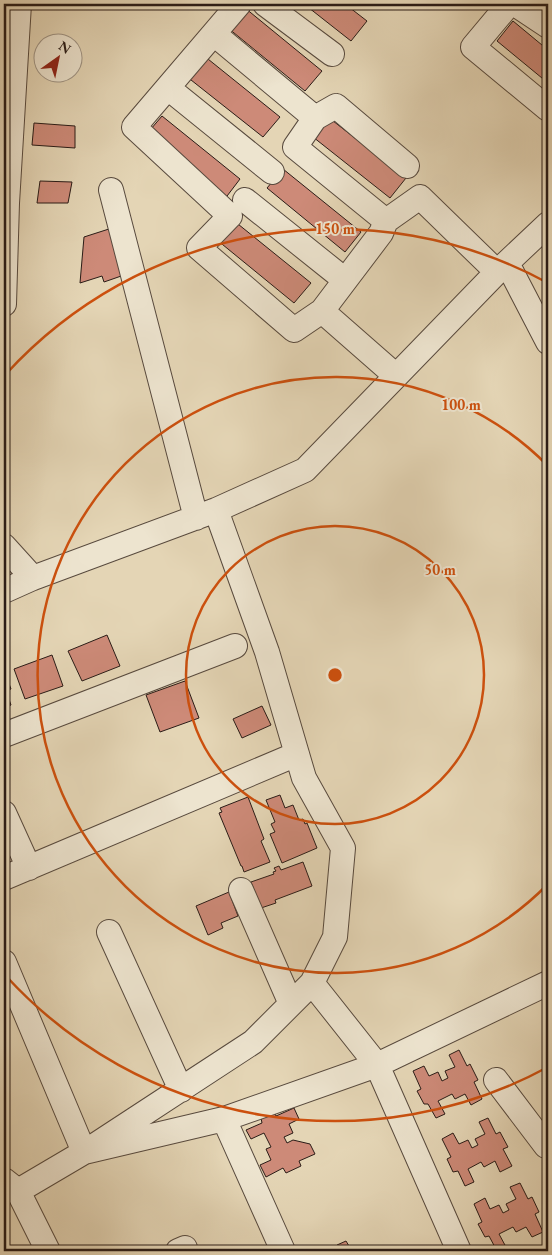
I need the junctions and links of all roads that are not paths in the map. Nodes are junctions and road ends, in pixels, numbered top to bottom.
1 (19, 4) edge
2 (240, 4) edge
3 (265, 4) edge
4 (510, 4) edge
5 (515, 4) edge
6 (548, 26) edge
7 (214, 34) junction
8 (332, 54) dead end
9 (168, 88) junction
10 (548, 109) edge
11 (315, 118) junction
12 (295, 147) junction
13 (407, 166) dead end
14 (272, 172) junction
15 (111, 190) dead end
16 (238, 208) junction
17 (386, 221) junction
18 (548, 224) edge
19 (502, 268) junction
20 (345, 280) junction
21 (4, 304) edge
22 (322, 311) junction
23 (548, 342) edge
24 (396, 375) junction
25 (206, 514) junction
26 (4, 546) edge
27 (33, 578) junction
28 (4, 591) edge
29 (235, 646) dead end
30 (4, 735) edge
31 (297, 754) junction
32 (4, 813) edge
33 (29, 868) junction
34 (4, 878) edge
35 (241, 890) dead end
36 (109, 932) dead end
37 (4, 962) edge
38 (312, 983) junction
39 (548, 983) edge
40 (291, 1004) junction
41 (377, 1065) junction
42 (496, 1080) dead end
43 (181, 1090) junction
44 (224, 1119) junction
45 (548, 1146) edge
46 (84, 1152) junction
47 (11, 1186) edge
48 (48, 1251) edge
49 (283, 1251) edge
50 (459, 1251) edge

1 - 21 street
2 - 7 street
3 - 8 street
4 - 10 street
5 - 6 street
7 - 9 street
7 - 11 street
9 - 14 street
9 - 16 street
11 - 12 street
11 - 13 street
12 - 14 street
12 - 17 street
14 - 16 street
15 - 25 street
16 - 20 street
16 - 22 street
17 - 19 street
17 - 20 street
18 - 19 street
19 - 23 street
19 - 24 street
20 - 22 street
22 - 24 street
24 - 25 street
25 - 27 street
25 - 31 street
26 - 27 street
27 - 28 street
29 - 30 street
31 - 33 street
31 - 38 street
32 - 33 street
33 - 34 street
35 - 40 street
36 - 43 street
37 - 46 street
38 - 40 street
38 - 41 street
39 - 41 street
40 - 43 street
41 - 44 street
41 - 50 street
42 - 45 street
43 - 46 street
44 - 46 street
44 - 49 street
46 - 47 street
47 - 48 street

